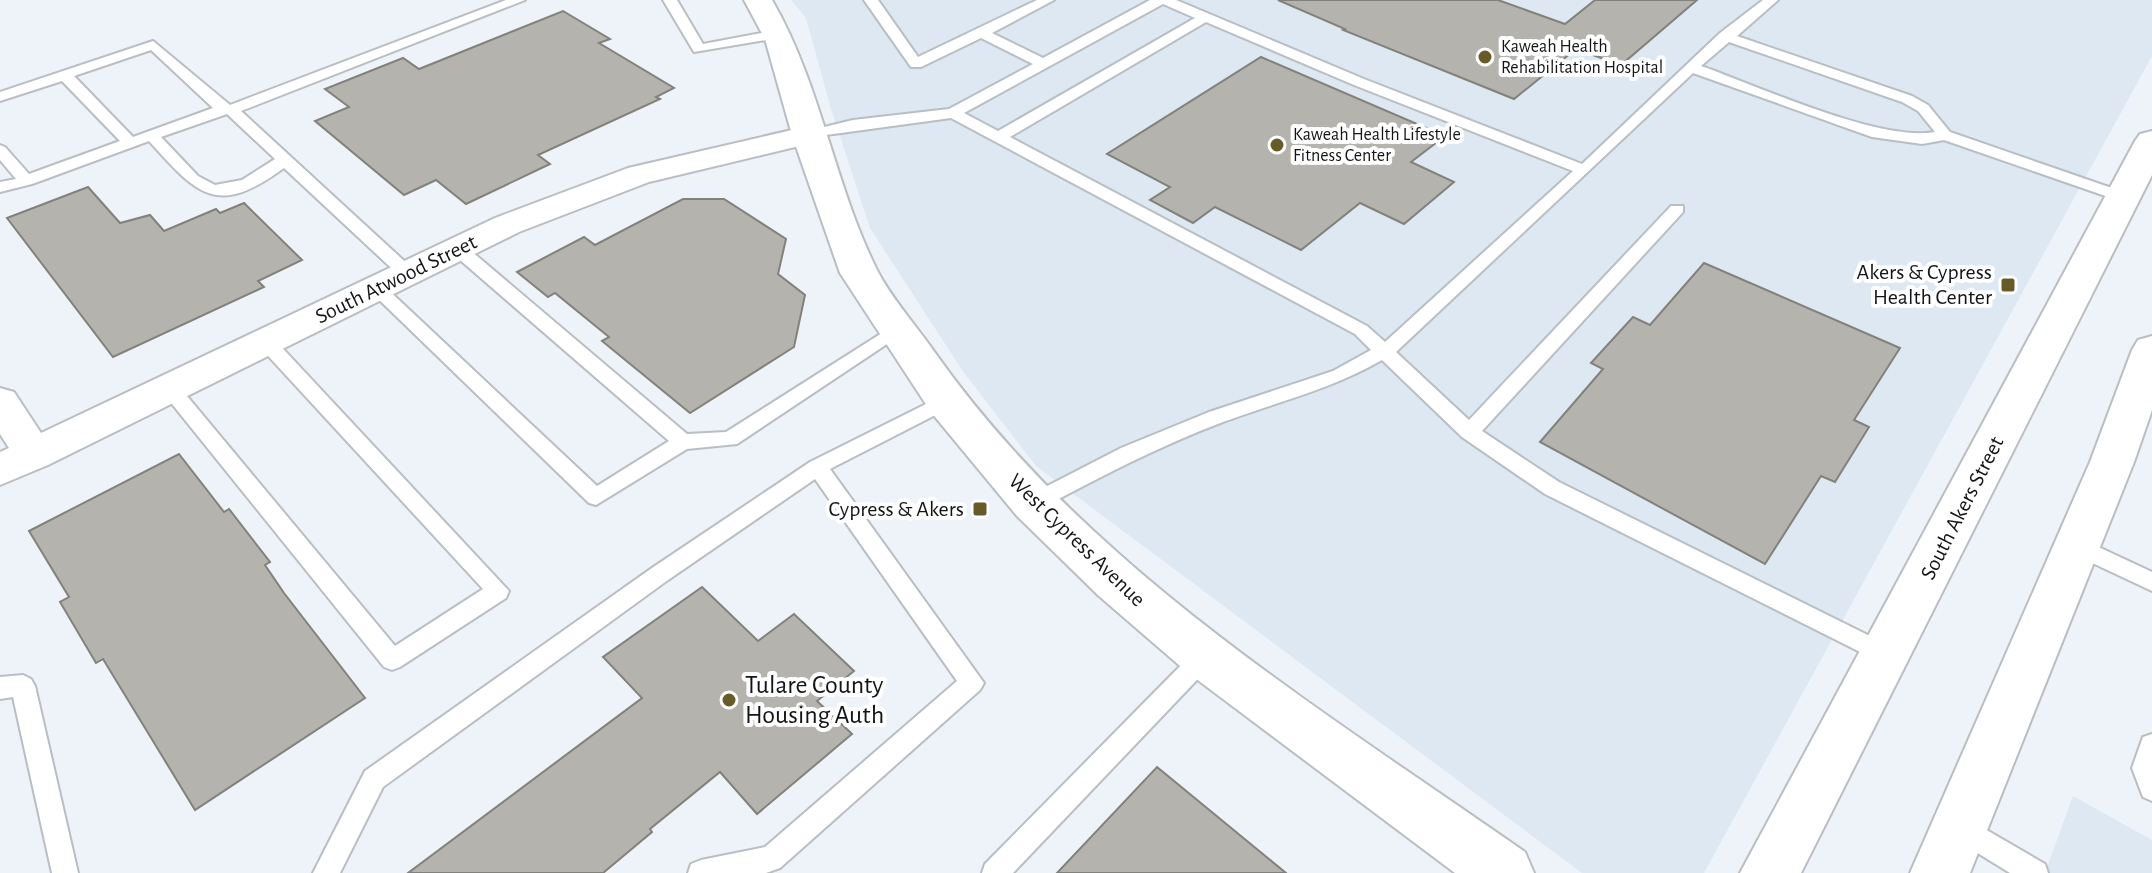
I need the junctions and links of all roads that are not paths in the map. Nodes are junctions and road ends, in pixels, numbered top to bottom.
1 (518, 0) edge
2 (670, 0) edge
3 (871, 0) edge
4 (1047, 0) edge
5 (1162, 0) edge
6 (1771, 0) edge
7 (768, 17) edge
8 (1206, 17) junction
9 (981, 33) junction
10 (1725, 36) junction
11 (331, 59) dead end
12 (1044, 64) junction
13 (1691, 67) junction
14 (65, 75) junction
15 (294, 85) junction
16 (0, 97) edge
17 (227, 109) junction
18 (953, 113) junction
19 (809, 135) junction
20 (1945, 135) junction
21 (152, 136) junction
22 (999, 137) junction
23 (2152, 141) edge
24 (130, 143) junction
25 (0, 150) edge
26 (284, 160) junction
27 (1584, 170) junction
28 (26, 181) junction
29 (0, 187) edge
30 (2123, 197) junction
31 (1677, 209) dead end
32 (458, 249) junction
33 (408, 274) junction
34 (377, 289) junction
35 (899, 330) junction
36 (266, 342) junction
37 (2152, 350) edge
38 (1384, 351) junction
39 (170, 389) junction
40 (946, 401) junction
41 (0, 402) edge
42 (1469, 432) junction
43 (683, 442) junction
44 (17, 462) edge
45 (817, 467) junction
46 (1033, 503) junction
47 (2077, 546) junction
48 (2152, 582) edge
49 (1886, 655) junction
50 (1205, 656) junction
51 (8, 690) edge
52 (2152, 745) edge
53 (2152, 789) edge
54 (1959, 827) junction
55 (62, 872) edge
56 (326, 873) edge
57 (701, 873) edge
58 (995, 873) edge
59 (1504, 873) edge
60 (1770, 873) edge
61 (1940, 873) edge
62 (2035, 873) edge

1 - 15 lane
2 - 7 lane
3 - 9 lane
4 - 9 lane
5 - 8 lane
5 - 12 lane
6 - 10 lane
7 - 19 main road, West Cypress Avenue
8 - 22 lane
8 - 27 lane
9 - 12 lane
10 - 13 lane
10 - 20 lane
11 - 15 lane
12 - 18 lane
13 - 20 lane
13 - 27 lane
14 - 16 lane
14 - 17 lane
14 - 24 lane
15 - 17 lane
17 - 21 lane
17 - 26 lane
18 - 19 lane
18 - 22 lane
19 - 32 street, South Atwood Street
19 - 35 main road, West Cypress Avenue
20 - 30 lane
21 - 24 lane
21 - 26 lane
22 - 38 lane
23 - 30 main road, South Akers Street
24 - 28 lane
25 - 28 lane
26 - 33 lane
27 - 38 lane
28 - 29 lane
30 - 49 main road, South Akers Street
31 - 42 lane
32 - 33 street, South Atwood Street
32 - 43 lane
33 - 34 street, South Atwood Street
34 - 36 street, South Atwood Street
34 - 43 lane
35 - 40 main road, West Cypress Avenue
35 - 43 lane
36 - 39 street, South Atwood Street
36 - 39 lane
37 - 47 main road
38 - 42 lane
38 - 46 lane
39 - 44 street, South Atwood Street
40 - 45 lane
40 - 46 main road, West Cypress Avenue
41 - 44 street
42 - 49 lane
45 - 56 lane
45 - 57 lane
46 - 50 main road, West Cypress Avenue
47 - 48 lane
47 - 54 main road
49 - 60 main road, South Akers Street
50 - 58 lane
50 - 59 main road, West Cypress Avenue
51 - 55 lane
52 - 53 lane
54 - 61 main road
54 - 62 lane

